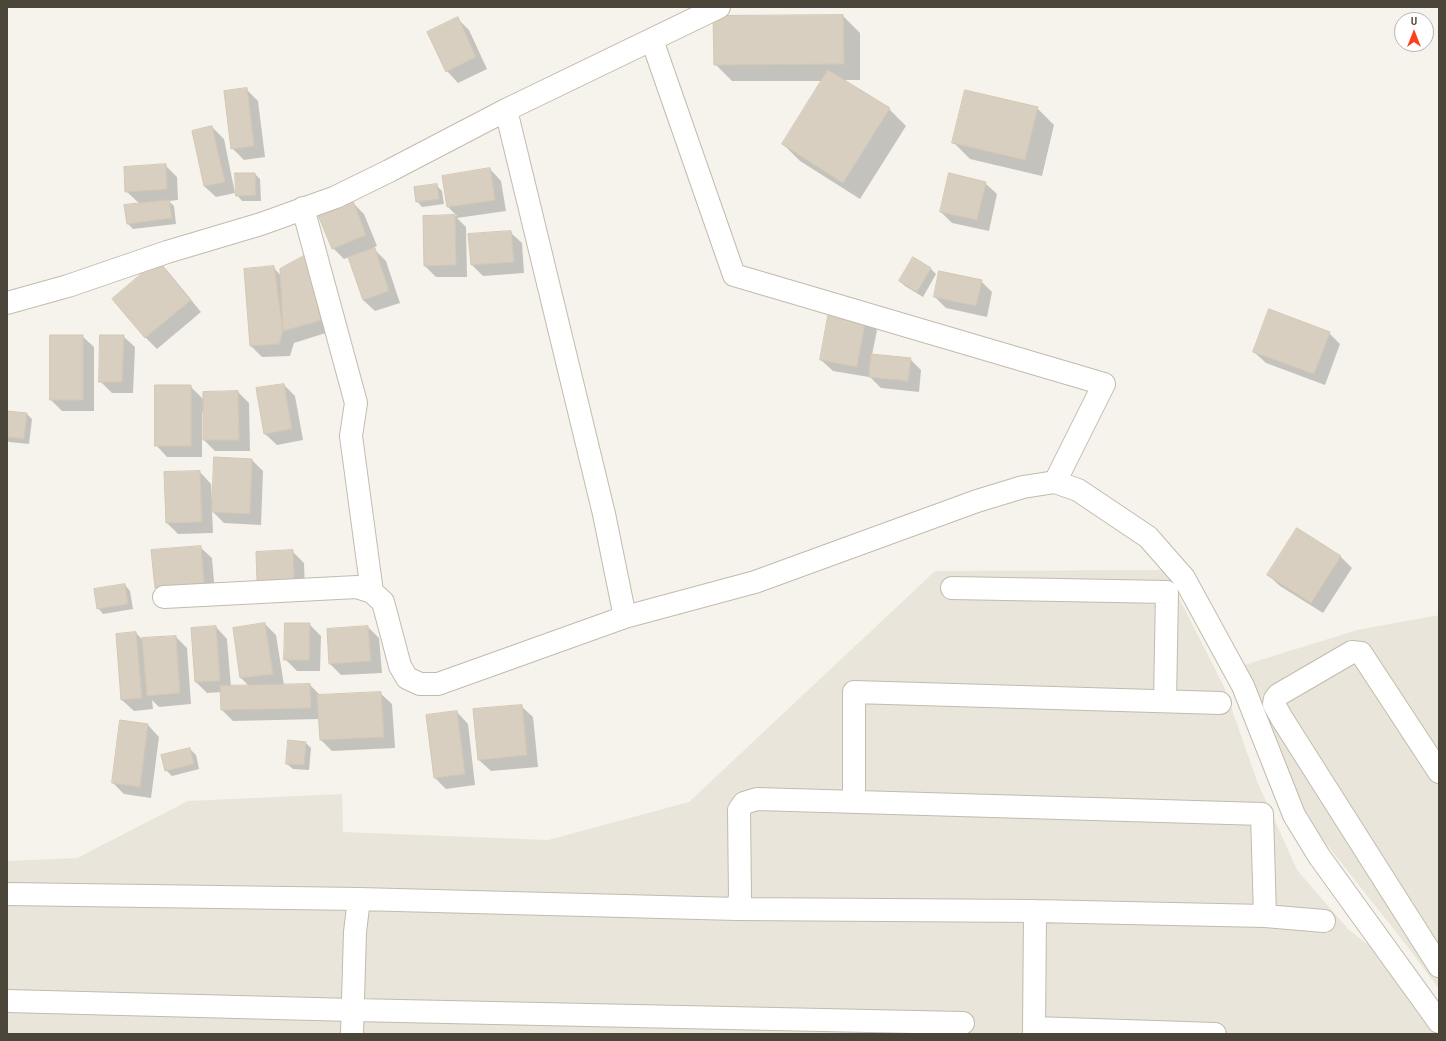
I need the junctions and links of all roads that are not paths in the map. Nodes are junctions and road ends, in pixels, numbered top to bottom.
1 (718, 7) edge
2 (652, 40) junction
3 (506, 110) junction
4 (303, 208) junction
5 (7, 303) edge
6 (1055, 482) junction
7 (952, 588) dead end
8 (372, 592) junction
9 (164, 598) dead end
10 (624, 617) junction
11 (1165, 701) junction
12 (1220, 703) dead end
13 (1439, 772) edge
14 (854, 802) junction
15 (7, 894) edge
16 (359, 899) junction
17 (737, 909) junction
18 (1035, 911) junction
19 (1265, 916) junction
20 (1324, 920) dead end
21 (1439, 966) edge
22 (7, 1001) edge
23 (353, 1010) junction
24 (1439, 1022) edge
25 (963, 1023) dead end
26 (1034, 1031) edge
27 (352, 1034) edge
28 (1215, 1034) edge

1 - 2 street
2 - 3 street
2 - 6 street
3 - 4 street
3 - 10 street
4 - 5 street
4 - 8 street
6 - 10 street
6 - 24 street
7 - 11 street
8 - 9 street
8 - 10 street
11 - 12 street
11 - 14 street
13 - 21 street
14 - 17 street
14 - 19 street
15 - 16 street
16 - 17 street
16 - 23 street
17 - 18 street
18 - 19 street
18 - 26 street
19 - 20 street
22 - 23 street
23 - 25 street
23 - 27 street
26 - 28 street

